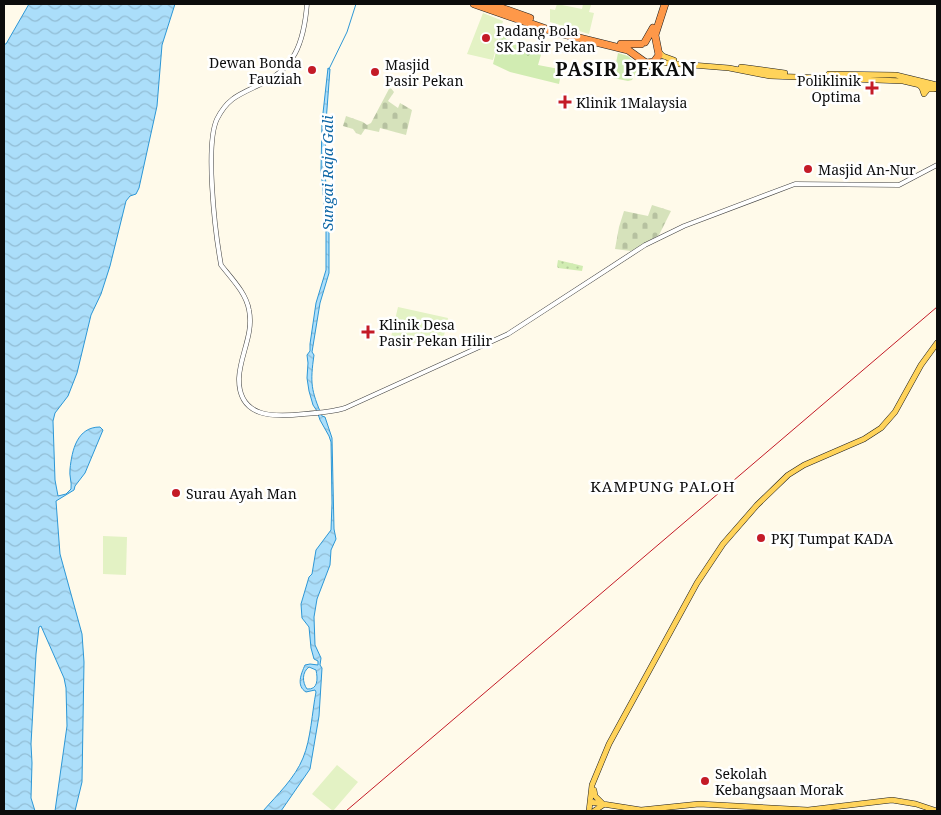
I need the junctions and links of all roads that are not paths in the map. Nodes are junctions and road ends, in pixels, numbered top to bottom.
1 (307, 4) edge
2 (474, 4) edge
3 (490, 4) edge
4 (661, 4) edge
5 (665, 4) edge
6 (658, 28) junction
7 (643, 44) junction
8 (658, 48) junction
9 (639, 57) junction
10 (665, 57) junction
11 (654, 62) junction
12 (682, 64) junction
13 (646, 67) dead end
14 (937, 85) edge
15 (937, 89) edge
16 (937, 165) edge
17 (937, 343) edge
18 (602, 759) junction
19 (594, 790) junction
20 (591, 802) junction
21 (603, 804) junction
22 (592, 811) edge
23 (937, 811) edge

1 - 16 street
2 - 9 highway
3 - 7 highway
4 - 7 highway
5 - 6 highway
6 - 8 highway
6 - 10 highway
7 - 8 highway
7 - 9 highway
8 - 10 main road
8 - 11 highway
9 - 11 highway
10 - 14 main road
11 - 12 main road
12 - 13 main road
12 - 15 main road
17 - 18 main road
18 - 19 main road
18 - 20 main road
19 - 20 main road
19 - 21 main road
20 - 21 main road
20 - 22 main road
21 - 22 main road
21 - 23 main road

